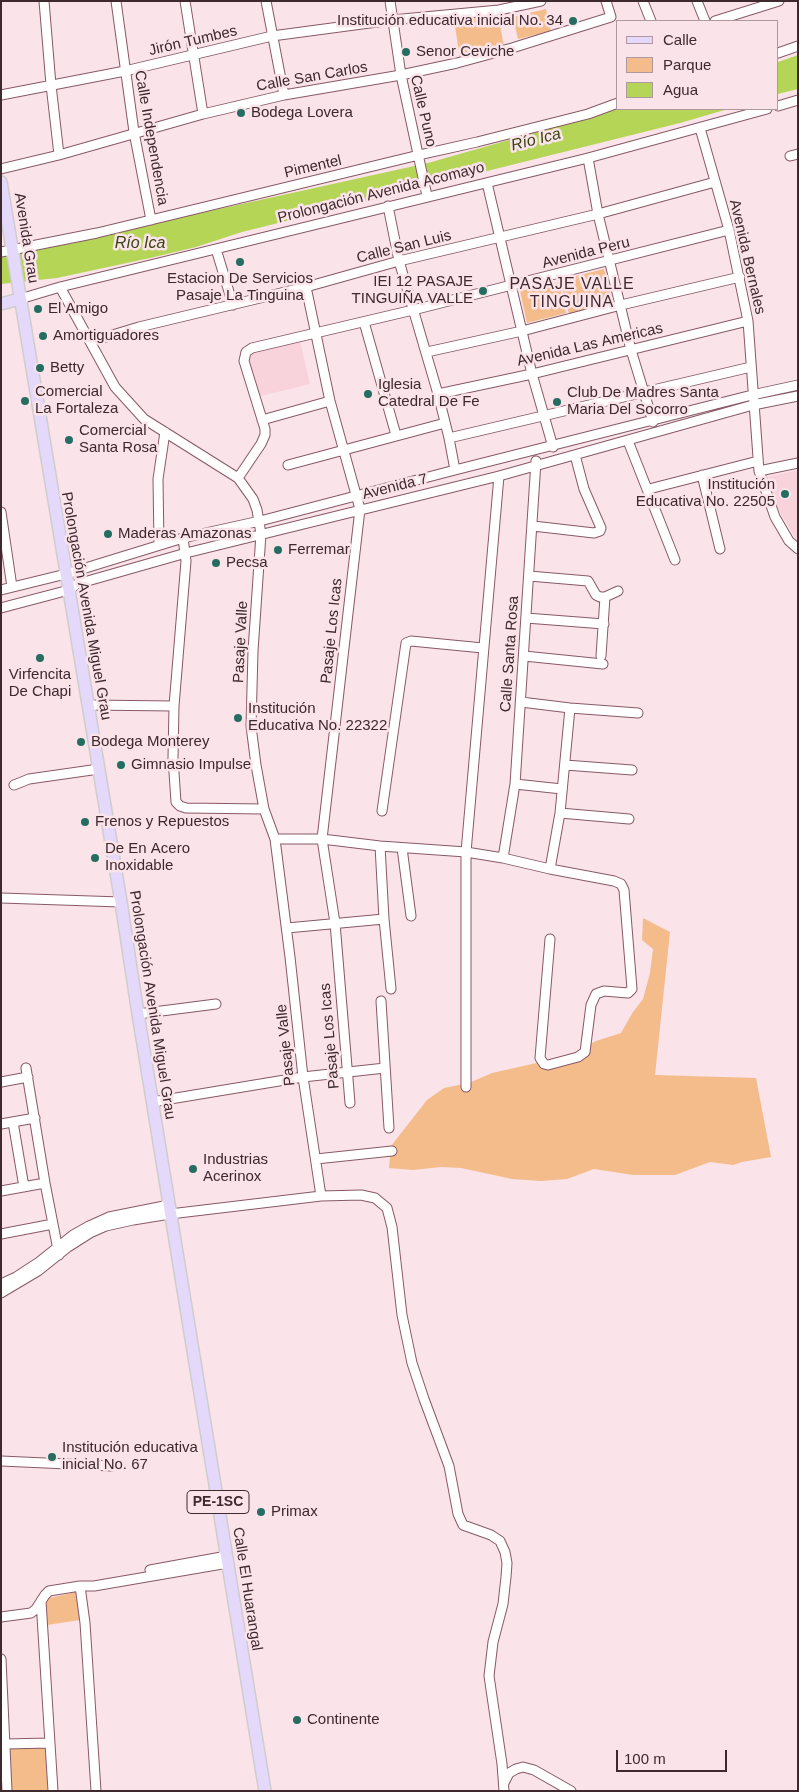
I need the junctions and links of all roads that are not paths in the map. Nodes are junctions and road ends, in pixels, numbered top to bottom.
1 (44, 1) edge
2 (116, 1) edge
3 (185, 1) edge
4 (266, 1) edge
5 (390, 1) edge
6 (541, 1) edge
7 (606, 1) edge
8 (643, 1) edge
9 (697, 1) edge
10 (780, 1) edge
11 (507, 5) edge
12 (392, 20) junction
13 (651, 20) edge
14 (704, 20) edge
15 (718, 20) edge
16 (272, 36) junction
17 (798, 46) edge
18 (779, 53) edge
19 (193, 55) junction
20 (125, 71) junction
21 (401, 75) junction
22 (51, 85) junction
23 (1, 95) edge
24 (284, 95) junction
25 (798, 100) edge
26 (616, 104) edge
27 (779, 106) edge
28 (763, 110) edge
29 (202, 114) junction
30 (700, 128) junction
31 (134, 132) junction
32 (59, 155) junction
33 (420, 158) junction
34 (588, 158) junction
35 (1, 169) edge
36 (1, 182) edge
37 (715, 182) junction
38 (487, 183) junction
39 (427, 193) junction
40 (388, 206) junction
41 (598, 214) junction
42 (151, 220) junction
43 (729, 230) junction
44 (500, 237) junction
45 (216, 249) junction
46 (9, 252) edge
47 (399, 261) junction
48 (609, 262) junction
49 (740, 277) junction
50 (510, 286) junction
51 (60, 287) junction
52 (306, 287) junction
53 (20, 293) junction
54 (1, 304) edge
55 (233, 305) junction
56 (620, 305) junction
57 (413, 310) junction
58 (748, 321) junction
59 (364, 322) junction
60 (522, 331) junction
61 (316, 332) junction
62 (99, 339) dead end
63 (631, 350) junction
64 (427, 352) junction
65 (751, 368) junction
66 (532, 374) junction
67 (798, 385) edge
68 (644, 392) junction
69 (438, 394) junction
70 (798, 396) edge
71 (753, 400) junction
72 (330, 401) junction
73 (544, 417) junction
74 (262, 420) junction
75 (653, 422) junction
76 (445, 423) junction
77 (165, 432) junction
78 (396, 435) junction
79 (450, 438) junction
80 (628, 441) junction
81 (553, 447) junction
82 (344, 450) junction
83 (536, 451) junction
84 (575, 455) junction
85 (758, 461) junction
86 (798, 463) edge
87 (288, 465) dead end
88 (536, 465) junction
89 (455, 470) junction
90 (759, 471) junction
91 (702, 475) junction
92 (499, 476) junction
93 (238, 478) junction
94 (649, 489) junction
95 (356, 496) junction
96 (360, 509) junction
97 (1, 512) edge
98 (260, 521) junction
99 (533, 526) junction
100 (3, 533) edge
101 (261, 534) junction
102 (183, 538) junction
103 (159, 546) junction
104 (720, 549) dead end
105 (798, 550) edge
106 (186, 553) junction
107 (675, 560) dead end
108 (66, 574) junction
109 (529, 576) junction
110 (12, 587) junction
111 (1, 590) edge
112 (69, 590) junction
113 (618, 591) dead end
114 (605, 597) junction
115 (1, 608) edge
116 (526, 618) junction
117 (604, 624) junction
118 (483, 648) junction
119 (524, 656) junction
120 (521, 702) junction
121 (88, 705) junction
122 (174, 706) junction
123 (570, 708) junction
124 (638, 713) dead end
125 (565, 765) junction
126 (99, 769) junction
127 (632, 770) dead end
128 (515, 784) junction
129 (14, 785) dead end
130 (562, 789) junction
131 (264, 809) junction
132 (382, 811) dead end
133 (560, 813) junction
134 (629, 819) dead end
135 (275, 839) junction
136 (322, 839) junction
137 (380, 846) junction
138 (402, 848) junction
139 (466, 852) junction
140 (503, 858) junction
141 (550, 869) junction
142 (1, 898) edge
143 (121, 902) junction
144 (411, 916) dead end
145 (384, 919) junction
146 (335, 923) junction
147 (287, 928) junction
148 (550, 939) dead end
149 (391, 989) dead end
150 (381, 1001) dead end
151 (216, 1004) dead end
152 (138, 1014) junction
153 (384, 1068) junction
154 (347, 1072) junction
155 (303, 1077) junction
156 (1, 1082) edge
157 (466, 1087) dead end
158 (152, 1102) junction
159 (350, 1103) dead end
160 (34, 1118) junction
161 (13, 1122) junction
162 (1, 1124) edge
163 (389, 1128) dead end
164 (392, 1151) dead end
165 (316, 1159) junction
166 (45, 1183) junction
167 (24, 1187) junction
168 (1, 1191) edge
169 (321, 1196) junction
170 (170, 1210) junction
171 (53, 1224) junction
172 (1, 1234) edge
173 (58, 1251) junction
174 (1, 1284) edge
175 (1, 1293) edge
176 (1, 1461) edge
177 (112, 1466) dead end
178 (227, 1560) junction
179 (84, 1585) junction
180 (41, 1601) junction
181 (1, 1617) edge
182 (1, 1660) edge
183 (1, 1665) edge
184 (49, 1743) junction
185 (5, 1744) junction
186 (503, 1788) edge
187 (8, 1791) edge
188 (52, 1791) edge
189 (96, 1791) edge
190 (265, 1791) edge
191 (571, 1791) edge

1 - 22 street
2 - 20 street, Calle Independencia
3 - 19 street
4 - 16 street
5 - 12 street, Calle Puno
6 - 11 street, Jirón Tumbes
7 - 21 street, Calle San Carlos
8 - 13 street
9 - 14 street
10 - 15 street
11 - 12 street, Jirón Tumbes
12 - 16 street, Jirón Tumbes
12 - 21 street, Calle Puno
16 - 19 street, Jirón Tumbes
16 - 24 street
17 - 18 street
19 - 20 street, Jirón Tumbes
19 - 29 street
20 - 22 street, Jirón Tumbes
20 - 31 street, Calle Independencia
21 - 24 street, Calle San Carlos
21 - 33 street, Calle Puno
22 - 23 street, Jirón Tumbes
22 - 32 street
24 - 29 street, Calle San Carlos
25 - 27 street
26 - 33 street, Pimentel
28 - 30 street, Prolongación Avenida Acomayo
29 - 31 street, Calle San Carlos
30 - 34 street, Prolongación Avenida Acomayo
30 - 37 street, Avenida Bernales
31 - 32 street, Calle San Carlos
31 - 42 street, Calle Independencia
32 - 35 street, Calle San Carlos
33 - 39 street, Calle Puno
33 - 42 street, Pimentel
34 - 38 street, Prolongación Avenida Acomayo
34 - 41 street
36 - 46 main road, Avenida Grau
37 - 41 street, Calle San Luis
37 - 43 street, Avenida Bernales
38 - 39 street, Prolongación Avenida Acomayo
38 - 44 street
39 - 40 street, Prolongación Avenida Acomayo
40 - 45 street, Prolongación Avenida Acomayo
40 - 47 street
41 - 44 street, Calle San Luis
41 - 48 street
42 - 46 street, Pimentel
43 - 48 street, Avenida Peru
43 - 49 street, Avenida Bernales
44 - 47 street, Calle San Luis
44 - 50 street
45 - 51 street, Prolongación Avenida Acomayo
45 - 55 street
46 - 53 main road, Avenida Grau
47 - 52 street, Calle San Luis
47 - 57 street
48 - 50 street, Avenida Peru
48 - 56 street
49 - 56 street
49 - 58 street, Avenida Bernales
50 - 57 street, Avenida Peru
50 - 60 street
51 - 53 street, Prolongación Avenida Acomayo
51 - 77 street, Pasaje Valle
52 - 55 street, Calle San Luis
52 - 61 street, Pasaje Los Icas
53 - 54 main road, Prolongación Avenida Acomayo
53 - 108 main road, Prolongación Avenida Miguel Grau / PE-1SC
55 - 62 street, Calle San Luis
56 - 60 street
56 - 63 street
57 - 59 street, Avenida Peru
57 - 64 street
58 - 63 street, Avenida Las Americas
58 - 65 street, Avenida Bernales
59 - 61 street, Avenida Peru
59 - 78 street
60 - 64 street
60 - 66 street
61 - 72 street, Pasaje Los Icas
61 - 74 street, Avenida Peru
63 - 66 street, Avenida Las Americas
63 - 68 street
64 - 69 street
65 - 68 street
65 - 71 street, Avenida Bernales
66 - 69 street, Avenida Las Americas
66 - 73 street
67 - 71 street, Avenida 7
68 - 73 street
68 - 75 street
69 - 76 street
70 - 71 street, Avenida 7
71 - 75 street, Avenida 7
71 - 80 street, Avenida 7
71 - 85 street, Avenida Bernales
72 - 74 street
72 - 82 street, Pasaje Los Icas
73 - 79 street
73 - 81 street
74 - 93 street
75 - 81 street, Avenida 7
76 - 78 street
76 - 79 street
77 - 93 street, Pasaje Valle
77 - 103 street
78 - 82 street
79 - 89 street
80 - 84 street, Avenida 7
80 - 94 street
81 - 83 street, Avenida 7
82 - 87 street
82 - 95 street, Pasaje Los Icas
83 - 88 street, Calle Santa Rosa
83 - 89 street, Avenida 7
84 - 88 street, Avenida 7
84 - 99 street
85 - 90 street, Avenida Bernales
85 - 91 street
86 - 90 street
88 - 92 street, Avenida 7
88 - 99 street, Calle Santa Rosa
89 - 95 street, Avenida 7
90 - 105 street, Avenida Bernales
91 - 94 street
91 - 104 street
92 - 96 street, Avenida 7
92 - 118 street
93 - 98 street, Pasaje Valle
94 - 107 street
95 - 96 street, Pasaje Los Icas
95 - 98 street, Avenida 7
96 - 101 street, Avenida 7
96 - 136 street, Pasaje Los Icas
97 - 100 street
98 - 101 street, Pasaje Valle
98 - 102 street, Avenida 7
99 - 109 street, Calle Santa Rosa
100 - 110 street
101 - 106 street, Avenida 7
101 - 131 street, Pasaje Valle
102 - 103 street, Avenida 7
102 - 106 street
103 - 108 street, Avenida 7
106 - 112 street, Avenida 7
106 - 122 street
108 - 110 street, Avenida 7
108 - 112 main road, Prolongación Avenida Miguel Grau / PE-1SC
109 - 114 street
109 - 116 street, Calle Santa Rosa
110 - 111 street, Avenida 7
112 - 115 street, Avenida 7
112 - 121 main road, Prolongación Avenida Miguel Grau / PE-1SC
113 - 114 street
114 - 117 street
116 - 117 street
116 - 119 street, Calle Santa Rosa
117 - 119 street
118 - 132 street
118 - 139 street
119 - 120 street, Calle Santa Rosa
120 - 123 street
120 - 128 street, Calle Santa Rosa
121 - 122 street
121 - 126 main road, Prolongación Avenida Miguel Grau / PE-1SC
122 - 131 street
123 - 124 street
123 - 125 street
125 - 127 street
125 - 130 street
126 - 129 street
126 - 143 main road, Prolongación Avenida Miguel Grau / PE-1SC
128 - 130 street
128 - 140 street, Calle Santa Rosa
130 - 133 street
131 - 135 street, Pasaje Valle
133 - 134 street
133 - 141 street
135 - 136 street
135 - 147 street, Pasaje Valle
136 - 137 street
136 - 146 street, Pasaje Los Icas
137 - 138 street
137 - 145 street
138 - 139 street
138 - 144 street
139 - 140 street
139 - 157 street
140 - 141 street
141 - 148 street
142 - 143 street
143 - 152 main road, Prolongación Avenida Miguel Grau / PE-1SC
145 - 146 street
145 - 149 street
146 - 147 street
146 - 154 street, Pasaje Los Icas
147 - 155 street, Pasaje Valle
150 - 153 street
151 - 152 street
152 - 158 main road, Prolongación Avenida Miguel Grau / PE-1SC
153 - 154 street
153 - 163 street
154 - 155 street
154 - 159 street, Pasaje Los Icas
155 - 158 street
155 - 165 street, Pasaje Valle
156 - 160 street
158 - 170 main road, Prolongación Avenida Miguel Grau / PE-1SC
160 - 161 street
160 - 166 street
161 - 162 street
161 - 167 street
164 - 165 street
165 - 169 street, Pasaje Valle
166 - 167 street
166 - 171 street
167 - 168 street
169 - 170 street
169 - 186 street
170 - 173 street
170 - 178 main road, Calle El Huarangal / PE-1SC
171 - 172 street
171 - 173 street
173 - 174 street
173 - 175 street
176 - 177 street
178 - 179 street
178 - 190 main road, Calle El Huarangal / PE-1SC
179 - 180 street
179 - 189 street
180 - 181 street
180 - 184 street
182 - 183 street
183 - 185 street
184 - 185 street
184 - 188 street
185 - 187 street
186 - 191 street

